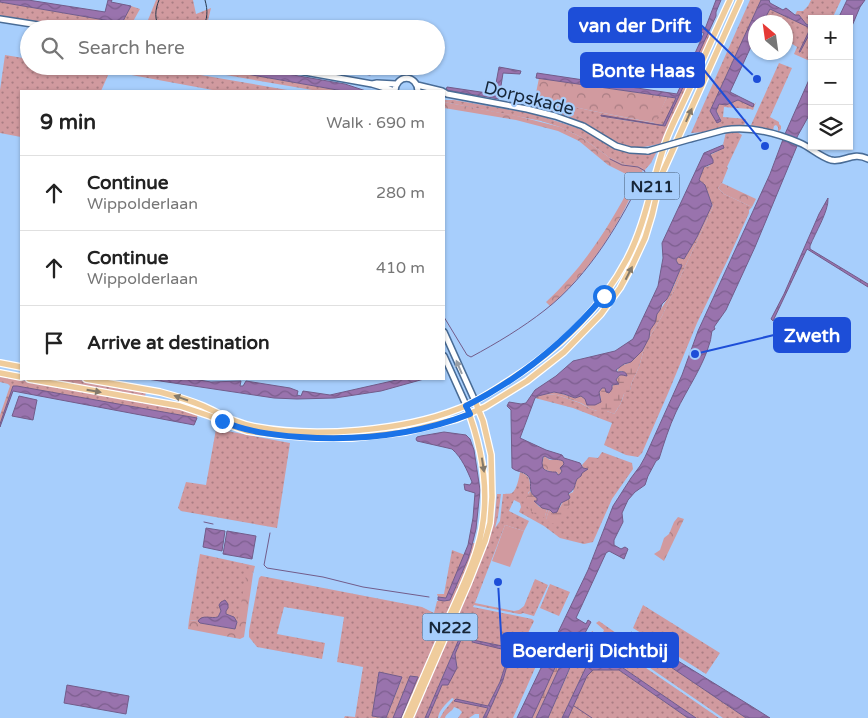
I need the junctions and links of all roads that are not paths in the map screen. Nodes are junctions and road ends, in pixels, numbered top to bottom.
1 (730, 0) edge
2 (740, 0) edge
3 (0, 19) edge
4 (20, 22) edge
5 (322, 75) edge
6 (372, 84) junction
7 (396, 84) junction
8 (417, 88) edge
9 (391, 90) edge
10 (395, 90) edge
11 (445, 93) edge
12 (868, 159) edge
13 (445, 334) edge
14 (445, 358) edge
15 (0, 363) edge
16 (20, 367) edge
17 (0, 373) edge
18 (20, 377) edge
19 (35, 380) edge
20 (92, 380) edge
21 (475, 401) junction
22 (466, 406) junction
23 (479, 410) junction
24 (470, 414) junction
25 (406, 718) edge
26 (410, 718) edge

1 - 21 main road, N211
23 -> 2 main road, N211
3 - 4 street
5 - 6 street
6 - 7 street
6 - 9 street
7 - 8 street, Dorpskade
7 - 10 street
11 - 12 street, Dorpskade, bridge
21 -> 13 street
14 - 22 street
15 - 16 main road
17 - 18 main road
19 -> 24 main road, N211
22 -> 20 main road, N211
21 - 22 main road, N211
21 - 23 main road
22 - 24 main road, N222
23 - 24 main road, N211
23 - 26 main road, N222
24 -> 25 main road, N222

